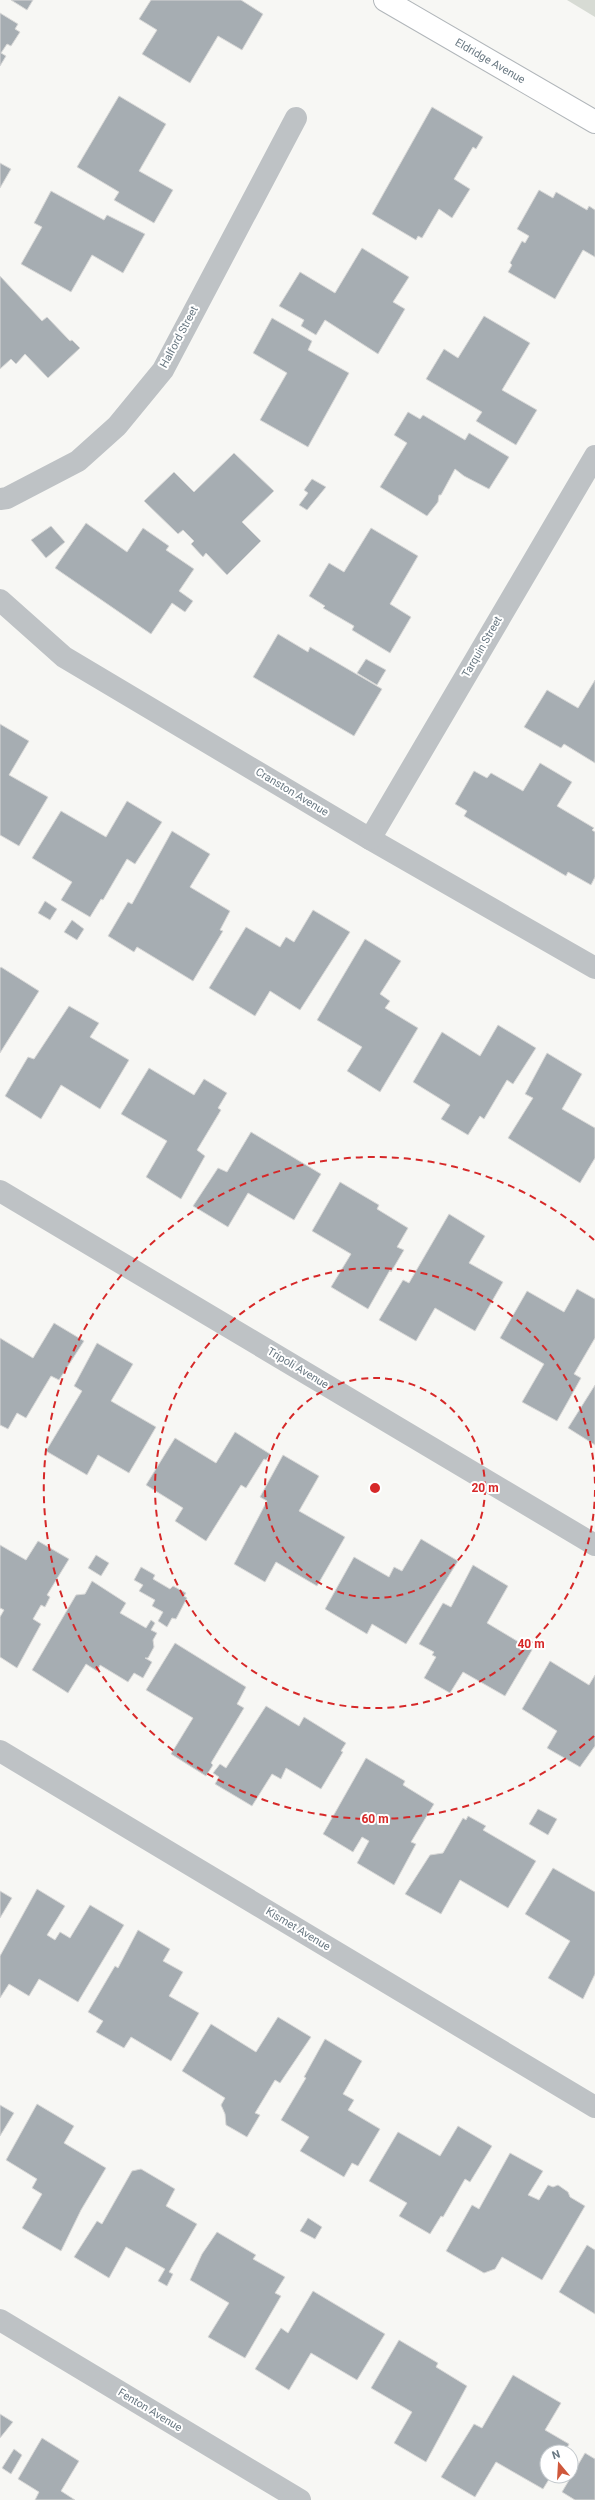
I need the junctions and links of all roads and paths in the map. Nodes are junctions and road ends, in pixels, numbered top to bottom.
1 (385, 0) edge
2 (296, 118) dead end
3 (595, 122) edge
4 (595, 456) edge
5 (0, 499) edge
6 (0, 600) edge
7 (370, 839) junction
8 (595, 968) edge
9 (0, 1191) edge
10 (595, 1545) edge
11 (0, 1751) edge
12 (595, 2107) edge
13 (0, 2320) edge
14 (300, 2500) edge

1 - 3 street, Eldridge Avenue
2 - 5 street, Halford Street
4 - 7 street, Tarquin Street
6 - 7 street, Cranston Avenue
7 - 8 street, Cranston Avenue
9 - 10 street, Tripoli Avenue
11 - 12 street, Kismet Avenue
13 - 14 street, Fenton Avenue

